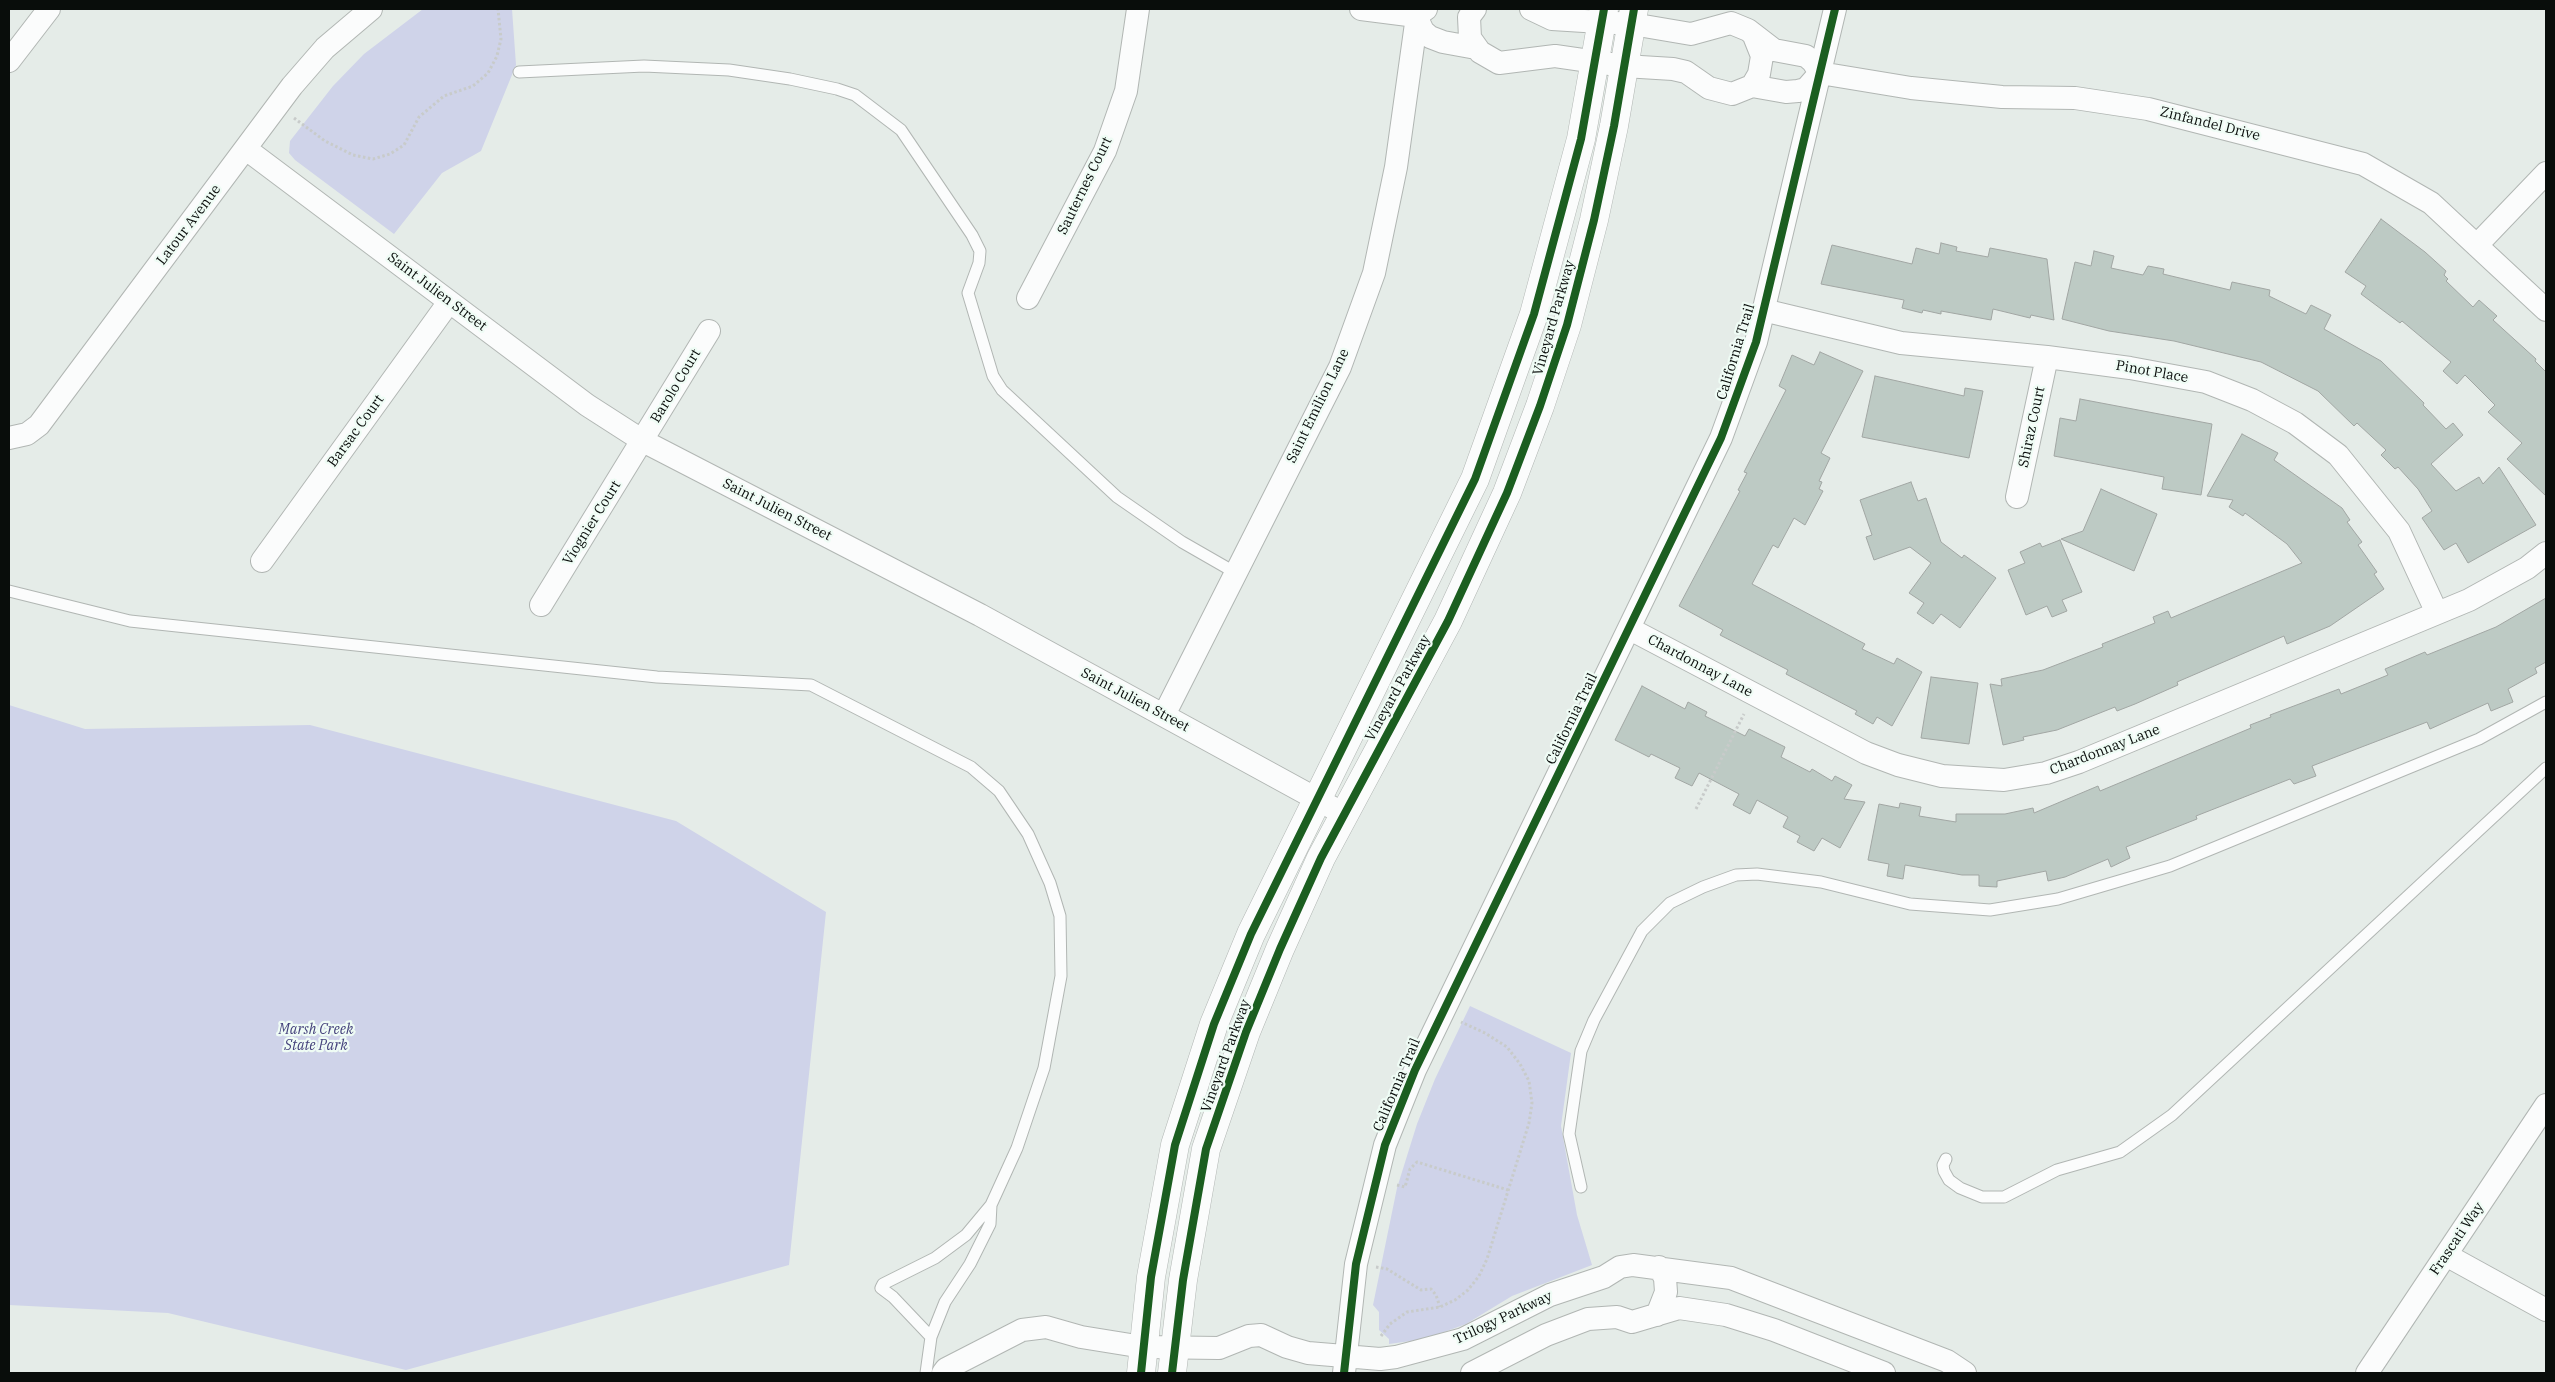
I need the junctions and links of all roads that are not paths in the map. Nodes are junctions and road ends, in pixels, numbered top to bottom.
1 (49, 9) edge
2 (371, 9) edge
3 (1138, 9) edge
4 (1361, 9) edge
5 (1475, 9) edge
6 (1531, 9) edge
7 (1835, 9) edge
8 (1420, 11) edge
9 (1603, 15) edge
10 (1633, 16) edge
11 (1754, 36) junction
12 (1476, 48) junction
13 (9, 61) edge
14 (1594, 62) junction
15 (1624, 66) junction
16 (520, 72) dead end
17 (1820, 73) junction
18 (1752, 86) junction
19 (246, 149) junction
20 (2546, 172) edge
21 (2477, 245) junction
22 (1028, 298) dead end
23 (450, 302) junction
24 (1763, 310) junction
25 (2546, 310) edge
26 (709, 330) dead end
27 (2047, 357) junction
28 (9, 438) edge
29 (643, 441) junction
30 (2017, 497) dead end
31 (2546, 553) edge
32 (262, 561) dead end
33 (1236, 573) junction
34 (9, 591) edge
35 (542, 605) dead end
36 (2437, 613) junction
37 (1630, 629) junction
38 (2546, 702) edge
39 (1164, 715) junction
40 (2546, 768) edge
41 (1317, 799) junction
42 (1344, 814) junction
43 (2546, 1105) edge
44 (1946, 1159) dead end
45 (1581, 1187) dead end
46 (991, 1205) junction
47 (2446, 1255) junction
48 (1659, 1267) junction
49 (2546, 1310) edge
50 (1657, 1315) junction
51 (931, 1338) junction
52 (1142, 1347) junction
53 (1173, 1360) edge
54 (1345, 1364) edge
55 (926, 1373) edge
56 (943, 1373) edge
57 (1141, 1373) edge
58 (1472, 1373) edge
59 (1884, 1373) edge
60 (1966, 1373) edge
61 (2367, 1373) edge

1 - 13 street
2 - 19 street, Latour Avenue
3 - 22 street, Sauternes Court
4 - 8 street
5 - 12 street
6 - 9 street
7 - 17 street, California Trail
8 - 12 street
8 - 33 street, Saint Emilion Lane
9 - 10 street
9 - 14 street, Vineyard Parkway
10 - 11 street
10 - 15 street, Vineyard Parkway
11 - 17 street
11 - 18 street
12 - 14 street
14 - 15 street
14 - 41 street, Vineyard Parkway
15 - 18 street
15 - 42 street, Vineyard Parkway
16 - 33 lane
17 - 18 street
17 - 21 street, Zinfandel Drive
17 - 24 street, California Trail
19 - 23 street, Saint Julien Street
19 - 28 street, Latour Avenue
20 - 21 street
21 - 25 street, Zinfandel Drive
23 - 29 street, Saint Julien Street
23 - 32 street, Barsac Court
24 - 27 street, Pinot Place
24 - 37 street, California Trail
26 - 29 street, Barolo Court
27 - 30 street, Shiraz Court
27 - 36 street, Pinot Place
29 - 35 street, Viognier Court
29 - 39 street, Saint Julien Street
31 - 36 street, Chardonnay Lane
33 - 39 street, Saint Emilion Lane
34 - 46 lane
36 - 37 street, Chardonnay Lane
37 - 54 street, California Trail
38 - 45 lane
39 - 41 street, Saint Julien Street
40 - 44 lane
41 - 42 street, Saint Julien Street
41 - 52 street, Vineyard Parkway
42 - 53 street, Vineyard Parkway
43 - 47 street, Frascati Way
46 - 51 lane
46 - 51 lane
47 - 49 street
47 - 61 street, Frascati Way
48 - 50 street
48 - 54 street, Trilogy Parkway
48 - 60 street, Trilogy Parkway
50 - 58 street
50 - 59 street
51 - 55 lane
52 - 53 street, Trilogy Parkway
52 - 56 street, Trilogy Parkway
52 - 57 street, Vineyard Parkway
53 - 54 street, Trilogy Parkway

